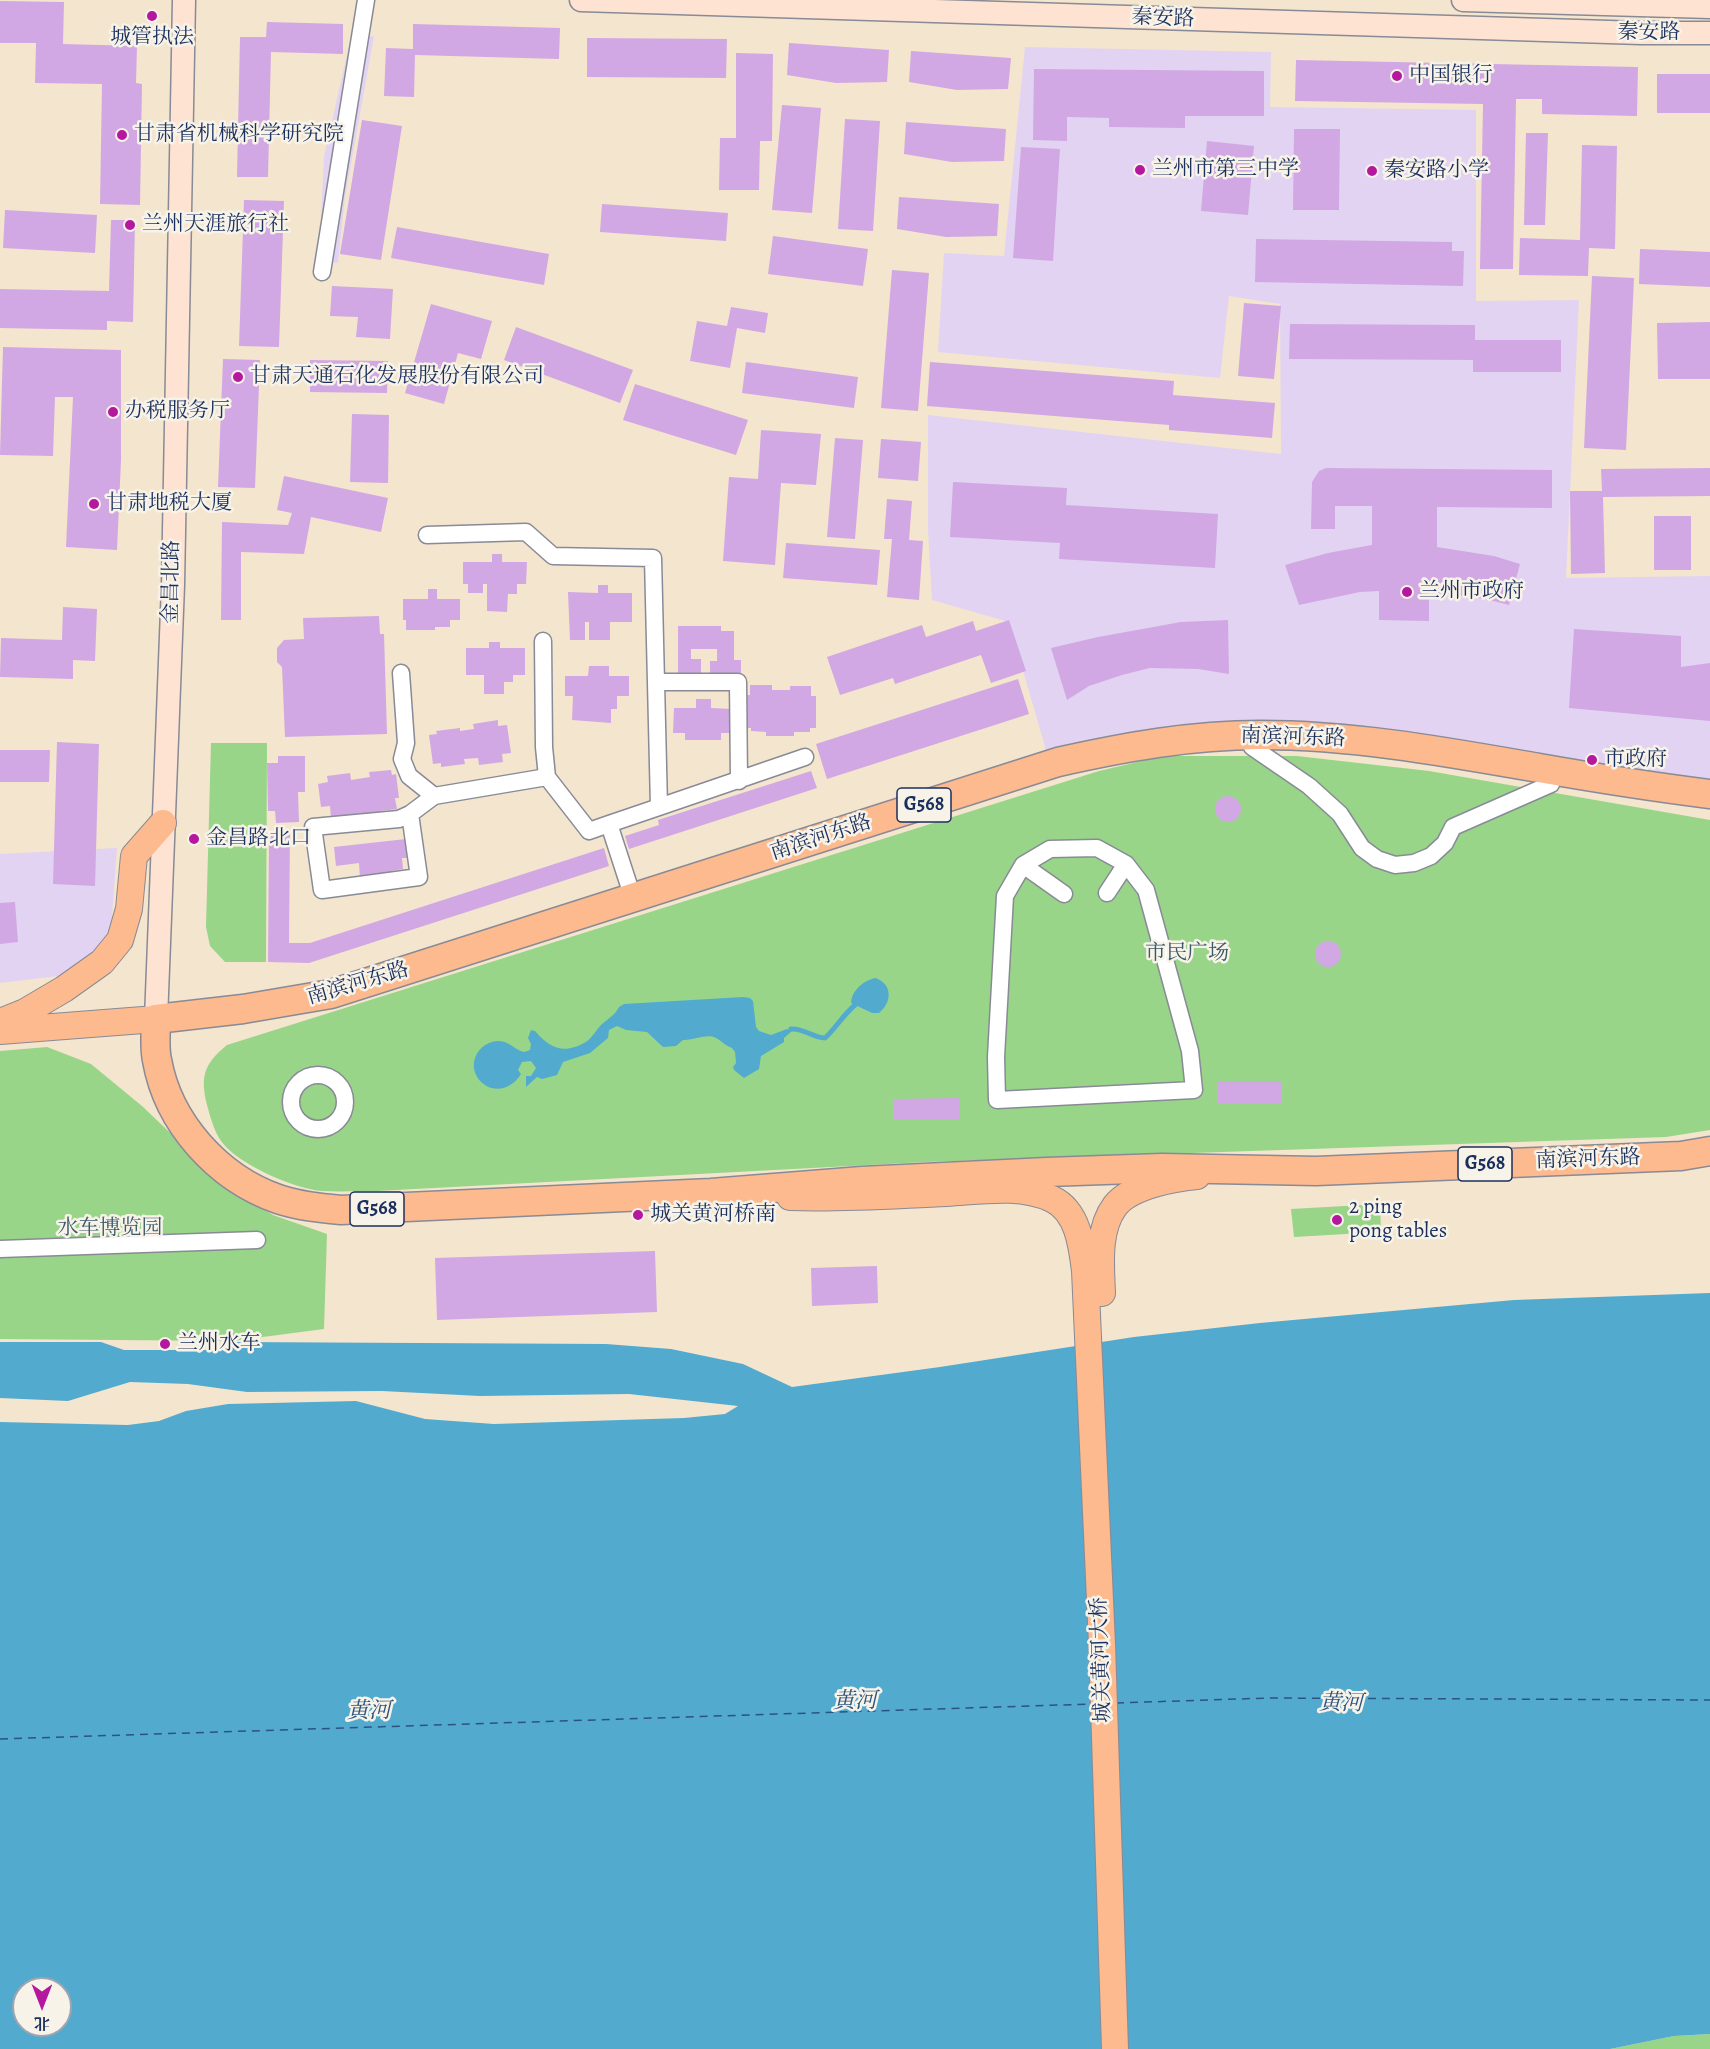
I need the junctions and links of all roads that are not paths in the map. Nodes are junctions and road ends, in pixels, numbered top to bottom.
1 (184, 0) edge
2 (366, 0) edge
3 (581, 0) edge
4 (1463, 0) edge
5 (1710, 7) edge
6 (1710, 33) edge
7 (322, 272) dead end
8 (428, 535) dead end
9 (543, 641) dead end
10 (401, 673) dead end
11 (656, 682) junction
12 (1252, 747) dead end
13 (805, 757) dead end
14 (547, 777) junction
15 (739, 780) junction
16 (1551, 784) dead end
17 (1710, 794) edge
18 (434, 796) junction
19 (659, 807) junction
20 (410, 814) junction
21 (163, 823) junction
22 (609, 824) junction
23 (1126, 864) junction
24 (1023, 865) junction
25 (1107, 893) dead end
26 (1064, 894) dead end
27 (633, 898) junction
28 (156, 1019) junction
29 (0, 1022) edge
30 (0, 1031) edge
31 (1710, 1151) edge
32 (1260, 1170) junction
33 (711, 1193) junction
34 (257, 1240) dead end
35 (0, 1249) edge
36 (1093, 1271) junction
37 (1115, 2049) edge
38 (1133, 2049) edge

1 - 21 main road, 金昌北路
2 - 7 street
3 - 6 main road, 秦安路
4 - 5 main road, 秦安路
8 - 11 street
9 - 14 street
10 - 18 street
11 - 15 street
11 - 19 street
12 - 16 street
13 - 15 street
14 - 18 street
14 - 22 street
15 - 19 street
17 - 27 highway, 南滨河东路 / G568
18 - 20 street
19 - 22 street
20 - 20 street
21 - 28 main road, 金昌北路
21 - 29 main road
22 - 27 street
23 - 24 street
23 - 24 street
23 - 25 street
24 - 26 street
27 - 28 highway, 南滨河东路 / G568
28 - 30 main road, 南滨河东路
28 - 33 highway, 南滨河东路 / G568
31 - 32 highway, 南滨河东路 / G568
32 - 33 highway, 南滨河东路 / G568
32 - 36 main road
33 - 36 main road, 南滨河东路
34 - 35 street
36 - 37 main road, 城关黄河大桥
36 - 38 main road, 城关黄河大桥

